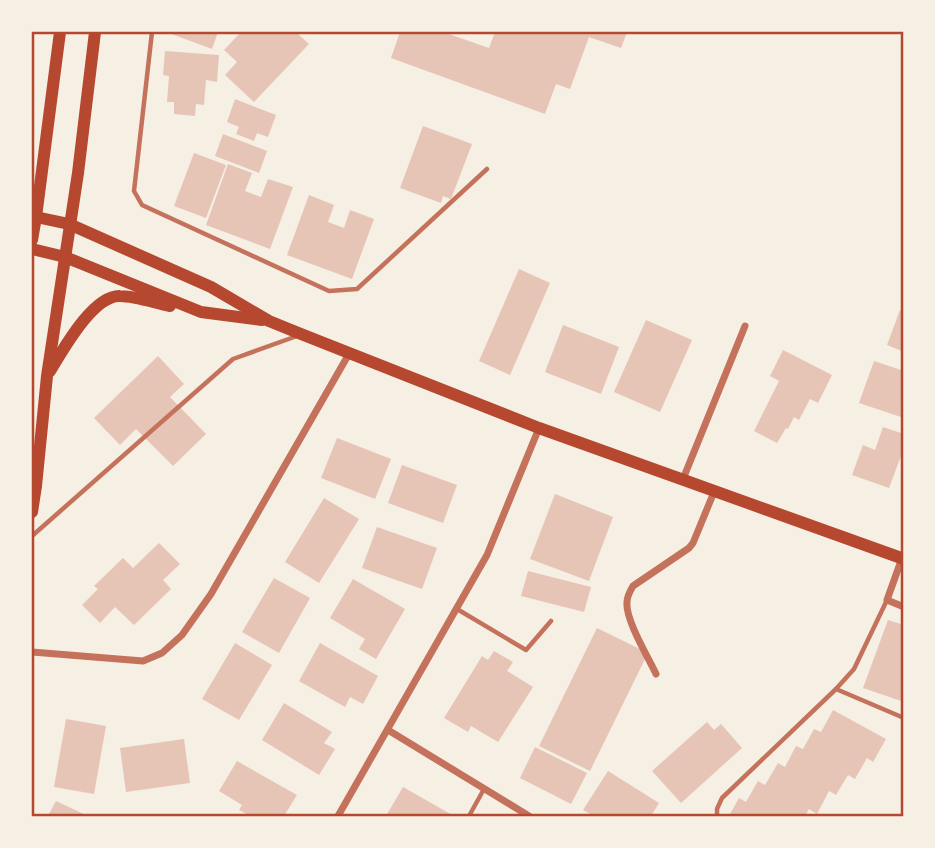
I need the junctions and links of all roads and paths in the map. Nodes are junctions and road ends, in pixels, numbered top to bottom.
1 (60, 32) edge
2 (95, 32) edge
3 (152, 32) edge
4 (487, 169) dead end
5 (36, 185) edge
6 (36, 218) junction
7 (69, 225) junction
8 (32, 240) edge
9 (32, 248) edge
10 (65, 257) junction
11 (201, 312) junction
12 (269, 321) junction
13 (746, 326) dead end
14 (301, 334) junction
15 (350, 352) junction
16 (47, 376) junction
17 (539, 428) junction
18 (683, 479) junction
19 (715, 492) junction
20 (32, 512) edge
21 (32, 536) edge
22 (903, 557) edge
23 (887, 600) junction
24 (904, 607) edge
25 (457, 609) junction
26 (551, 621) dead end
27 (32, 652) edge
28 (656, 674) dead end
29 (836, 689) junction
30 (904, 718) edge
31 (388, 730) junction
32 (484, 789) junction
33 (338, 817) edge
34 (469, 817) edge
35 (529, 817) edge
36 (716, 817) edge

1 - 5 main road
2 - 7 main road
3 - 4 lane
5 - 6 main road
6 - 7 main road
6 - 8 main road
7 - 10 main road
7 - 12 main road
9 - 10 main road
10 - 11 main road
10 - 16 main road
11 - 12 main road
11 - 16 main road
12 - 14 main road
13 - 18 street
14 - 15 main road
14 - 21 lane
15 - 17 main road
15 - 27 street
16 - 20 main road
17 - 18 main road
17 - 25 street
18 - 19 main road
19 - 22 main road
19 - 28 street
22 - 23 street
23 - 24 street
23 - 29 lane
25 - 26 lane
25 - 31 street
29 - 30 lane
29 - 36 lane
31 - 32 street
31 - 33 street
32 - 34 lane
32 - 35 street

